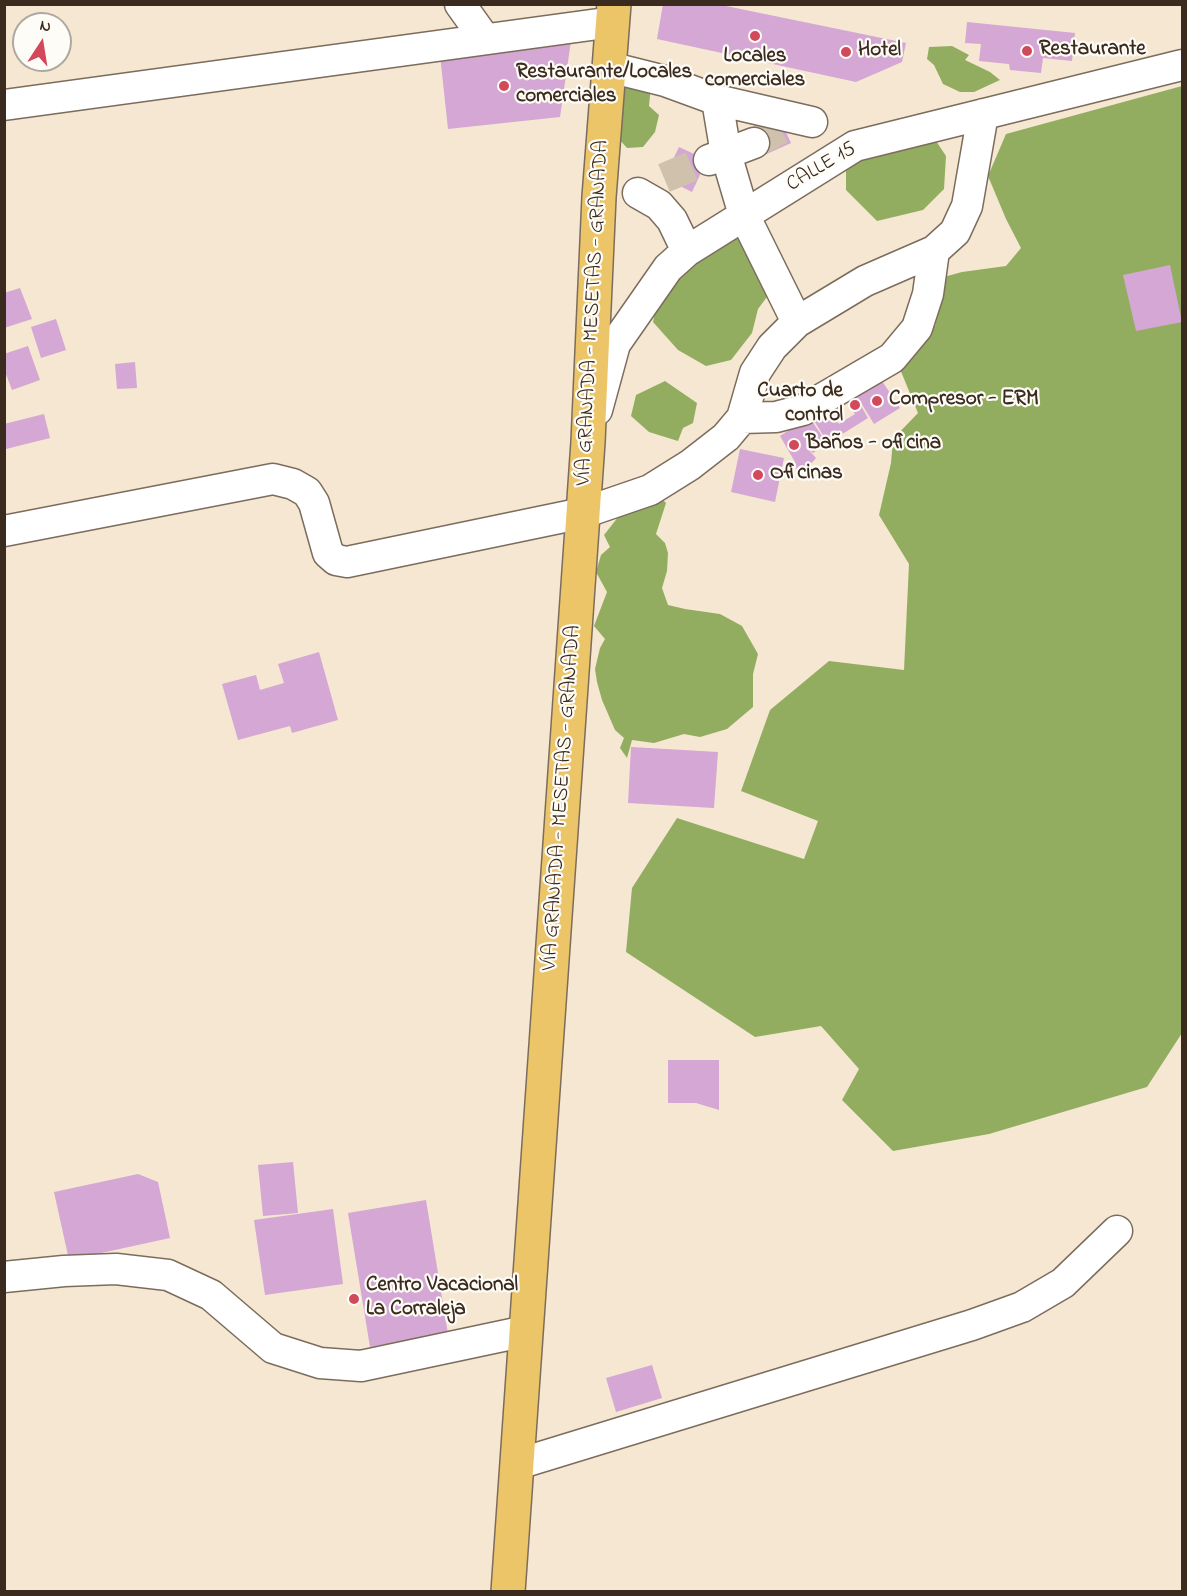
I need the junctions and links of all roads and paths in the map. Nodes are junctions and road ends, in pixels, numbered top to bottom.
1 (460, 4) edge
2 (614, 13) edge
3 (485, 39) junction
4 (1182, 65) edge
5 (609, 67) junction
6 (717, 100) junction
7 (4, 105) edge
8 (983, 114) junction
9 (754, 143) tunnel mouth
10 (855, 146) junction
11 (717, 157) junction
12 (664, 178) tunnel mouth
13 (638, 194) junction
14 (599, 197) junction
15 (744, 215) junction
16 (687, 251) junction
17 (934, 252) junction
18 (797, 322) junction
19 (742, 418) junction
20 (588, 442) junction
21 (583, 513) junction
22 (4, 531) edge
23 (1117, 1231) dead end
24 (4, 1277) edge
25 (526, 1331) junction
26 (518, 1464) junction
27 (508, 1592) edge

1 - 3 street
2 - 3 street
2 - 5 main road, VÍA GRANADA - MESETAS - GRANADA
3 - 7 street
4 - 8 street, CALLE 15
5 - 6 street
5 - 14 main road, VÍA GRANADA - MESETAS - GRANADA
6 - 10 street
6 - 11 street
8 - 10 street, CALLE 15
8 - 17 street
9 - 11 street
10 - 15 street, CALLE 15
11 - 15 street
12 - 13 street
13 - 14 street
13 - 16 street
14 - 20 main road, VÍA GRANADA - MESETAS - GRANADA
15 - 16 street, CALLE 15
15 - 18 street
16 - 20 street, CALLE 15
17 - 18 street
17 - 19 street
18 - 19 street
19 - 21 street
20 - 21 main road, VÍA GRANADA - MESETAS - GRANADA
21 - 22 street
21 - 25 main road, VÍA GRANADA - MESETAS - GRANADA
23 - 26 street
24 - 25 street
25 - 26 main road, VÍA GRANADA - MESETAS - GRANADA
26 - 27 main road, VÍA GRANADA - MESETAS - GRANADA

